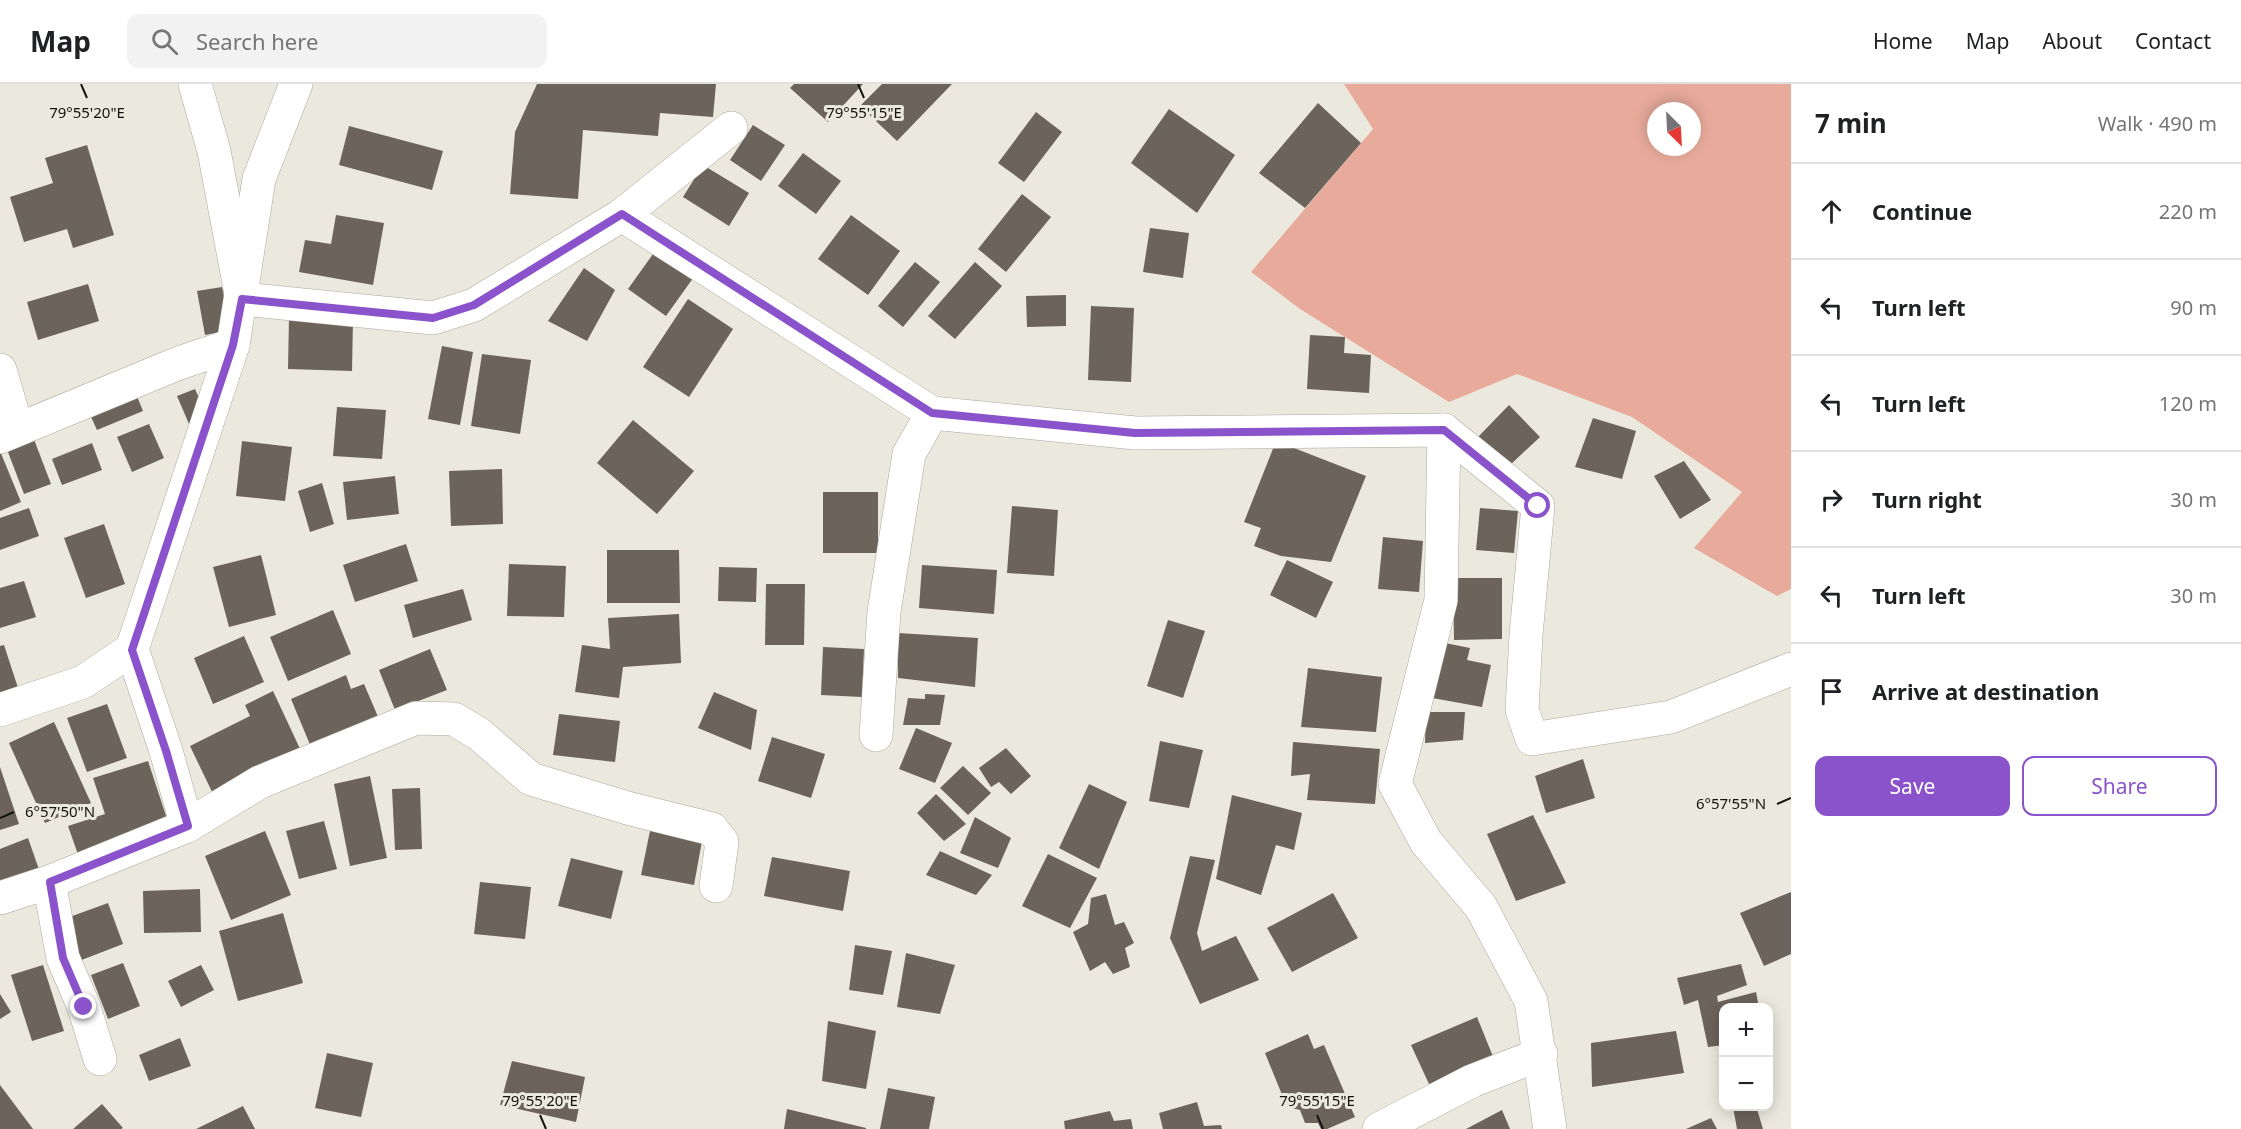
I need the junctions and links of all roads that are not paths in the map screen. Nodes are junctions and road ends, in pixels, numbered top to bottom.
1 (195, 84) edge
2 (296, 84) edge
3 (731, 128) dead end
4 (622, 214) junction
5 (242, 299) junction
6 (233, 345) junction
7 (0, 370) edge
8 (932, 413) junction
9 (1444, 430) junction
10 (8, 432) edge
11 (132, 650) junction
12 (1791, 669) edge
13 (0, 710) edge
14 (876, 735) dead end
15 (188, 826) junction
16 (50, 882) junction
17 (716, 886) dead end
18 (0, 898) edge
19 (1540, 1054) junction
20 (100, 1059) dead end
21 (1379, 1129) edge
22 (1550, 1129) edge

1 - 5 street
2 - 5 street
3 - 4 street
4 - 5 street
4 - 8 street
5 - 6 street
6 - 10 street
6 - 11 street
7 - 10 street
8 - 9 street
8 - 14 street
9 - 12 street
9 - 19 street
11 - 13 street
11 - 15 street
15 - 16 street
15 - 17 street
16 - 18 street
16 - 20 street
19 - 21 street
19 - 22 street

